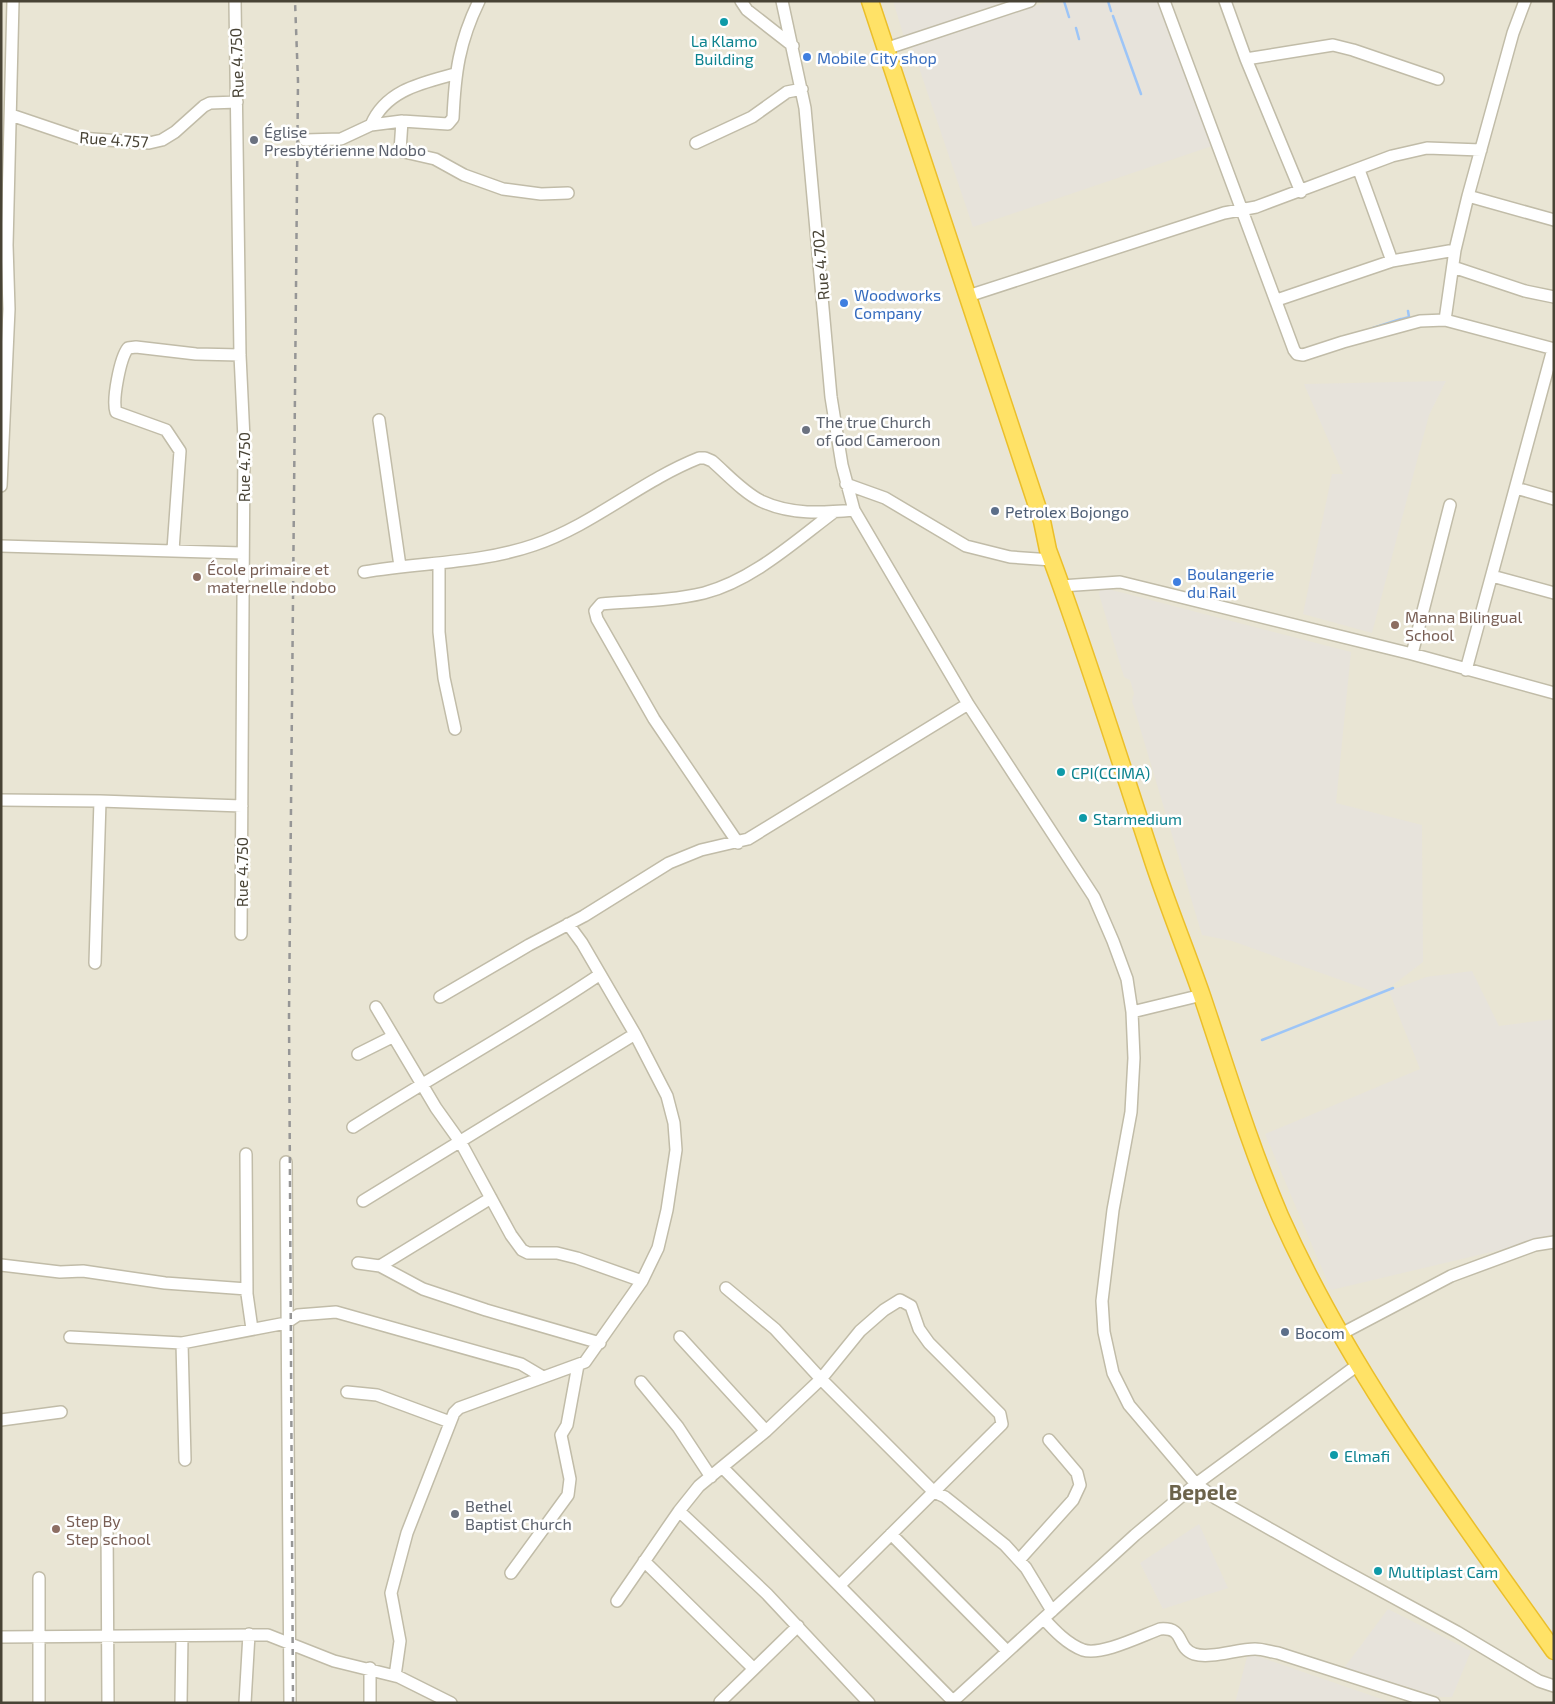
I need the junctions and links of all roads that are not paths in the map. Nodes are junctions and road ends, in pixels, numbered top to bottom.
1 (13, 1) edge
2 (235, 1) edge
3 (479, 1) edge
4 (741, 1) edge
5 (782, 1) edge
6 (860, 1) edge
7 (870, 1) edge
8 (1030, 1) edge
9 (1164, 1) edge
10 (1225, 1) edge
11 (1525, 1) edge
12 (793, 46) junction
13 (886, 49) junction
14 (1246, 60) junction
15 (6, 74) edge
16 (455, 74) junction
17 (1438, 79) dead end
18 (802, 88) junction
19 (237, 102) junction
20 (11, 115) junction
21 (402, 120) junction
22 (371, 125) junction
23 (305, 140) dead end
24 (696, 143) dead end
25 (1482, 150) junction
26 (1359, 170) junction
27 (1301, 192) junction
28 (568, 193) dead end
29 (1468, 196) junction
30 (1241, 211) junction
31 (1554, 220) edge
32 (941, 228) junction
33 (1455, 250) junction
34 (1392, 261) junction
35 (1453, 267) junction
36 (968, 296) junction
37 (1554, 297) edge
38 (1277, 300) junction
39 (1445, 320) junction
40 (1553, 349) edge
41 (240, 355) junction
42 (379, 420) dead end
43 (846, 484) junction
44 (1, 486) edge
45 (1516, 488) junction
46 (1554, 498) edge
47 (1450, 505) dead end
48 (854, 510) junction
49 (834, 512) junction
50 (1, 546) edge
51 (173, 550) junction
52 (242, 553) junction
53 (1050, 555) junction
54 (439, 565) junction
55 (400, 566) junction
56 (364, 572) dead end
57 (1492, 576) junction
58 (1061, 586) junction
59 (1554, 593) edge
60 (1412, 654) junction
61 (1466, 670) junction
62 (1554, 694) edge
63 (968, 704) junction
64 (455, 729) dead end
65 (1, 800) edge
66 (100, 801) junction
67 (242, 806) junction
68 (738, 843) junction
69 (568, 924) junction
70 (241, 934) dead end
71 (95, 964) dead end
72 (599, 975) junction
73 (1202, 995) junction
74 (440, 997) dead end
75 (376, 1007) dead end
76 (1132, 1012) junction
77 (635, 1034) junction
78 (392, 1037) junction
79 (358, 1054) dead end
80 (422, 1083) junction
81 (353, 1127) dead end
82 (461, 1143) junction
83 (246, 1154) dead end
84 (286, 1162) dead end
85 (491, 1198) junction
86 (363, 1201) dead end
87 (1554, 1242) edge
88 (358, 1263) dead end
89 (1, 1265) edge
90 (380, 1266) junction
91 (642, 1281) junction
92 (726, 1288) dead end
93 (247, 1289) junction
94 (286, 1323) junction
95 (252, 1330) junction
96 (1341, 1334) junction
97 (70, 1337) dead end
98 (680, 1337) dead end
99 (182, 1343) junction
100 (600, 1343) junction
101 (1359, 1364) junction
102 (578, 1365) junction
103 (544, 1378) junction
104 (820, 1379) junction
105 (641, 1382) dead end
106 (347, 1392) dead end
107 (61, 1412) dead end
108 (1, 1420) edge
109 (450, 1422) junction
110 (766, 1431) junction
111 (1049, 1440) dead end
112 (185, 1460) dead end
113 (722, 1468) junction
114 (711, 1477) junction
115 (1196, 1484) junction
116 (934, 1492) junction
117 (679, 1511) junction
118 (107, 1524) dead end
119 (891, 1534) junction
120 (1019, 1560) junction
121 (644, 1561) junction
122 (511, 1573) dead end
123 (39, 1578) dead end
124 (840, 1585) junction
125 (617, 1601) dead end
126 (1048, 1615) junction
127 (798, 1626) junction
128 (249, 1634) junction
129 (182, 1636) junction
130 (1, 1637) edge
131 (40, 1638) junction
132 (109, 1638) junction
133 (289, 1642) junction
134 (1007, 1651) junction
135 (1554, 1651) edge
136 (370, 1668) junction
137 (754, 1669) junction
138 (395, 1676) junction
139 (1554, 1686) edge
140 (720, 1702) edge
141 (952, 1702) edge
142 (39, 1703) edge
143 (108, 1703) edge
144 (181, 1703) edge
145 (245, 1703) edge
146 (290, 1703) edge
147 (370, 1703) edge
148 (451, 1703) edge
149 (869, 1703) edge
150 (1434, 1703) edge

1 - 15 street
2 - 19 street, Rue 4.750
3 - 16 street
4 - 12 street
5 - 12 street, Rue 4.702
6 - 32 highway
7 - 13 highway
8 - 13 street
9 - 30 street
10 - 14 street
11 - 25 street
12 - 18 street, Rue 4.702
13 - 32 highway
14 - 17 street
14 - 27 street
15 - 20 street
16 - 21 street
16 - 22 street
18 - 24 street
18 - 43 street, Rue 4.702
19 - 20 street, Rue 4.757
19 - 41 street, Rue 4.750
20 - 44 street
21 - 22 street
21 - 28 street
22 - 23 street
25 - 26 street
25 - 29 street
26 - 27 street
26 - 34 street
27 - 30 street
29 - 31 street
29 - 33 street
30 - 36 street
30 - 38 street
32 - 36 highway
32 - 53 highway
33 - 34 street
33 - 35 street
34 - 38 street
35 - 37 street
35 - 39 street
36 - 53 highway
38 - 39 street
39 - 40 street
40 - 45 street
41 - 51 street
41 - 52 street, Rue 4.750
42 - 55 street
43 - 48 street, Rue 4.702
43 - 53 street
45 - 46 street
45 - 57 street
47 - 60 street
48 - 49 street
48 - 63 street, Rue 4.702
49 - 54 street
49 - 68 street
50 - 51 street
51 - 52 street
52 - 67 street, Rue 4.750
53 - 58 highway
54 - 55 street
54 - 64 street
55 - 56 street
57 - 59 street
57 - 61 street
58 - 60 street
58 - 73 highway
60 - 61 street
61 - 62 street
63 - 68 street
63 - 76 street, Rue 4.702
65 - 66 street
66 - 67 street
66 - 71 street
67 - 70 street, Rue 4.750
68 - 69 street
69 - 72 street
69 - 74 street
72 - 77 street
72 - 80 street
73 - 76 street
73 - 96 highway
75 - 78 street
76 - 115 street, Rue 4.702
77 - 82 street
77 - 91 street
78 - 79 street
78 - 80 street
80 - 81 street
80 - 82 street
82 - 85 street
82 - 86 street
83 - 93 street
84 - 94 street
85 - 90 street
85 - 91 street
87 - 96 street
88 - 90 street
89 - 93 street
90 - 100 street
91 - 100 street
92 - 104 street
93 - 95 street
94 - 95 street
94 - 103 street
94 - 133 street
95 - 99 street
96 - 101 highway
97 - 99 street
98 - 110 street
99 - 112 street
100 - 102 street
101 - 115 street
101 - 135 highway
102 - 103 street
102 - 122 street
103 - 109 street
104 - 110 street
104 - 116 street
104 - 116 street
105 - 114 street
106 - 109 street
107 - 108 street
109 - 138 street
110 - 113 street
111 - 120 street
113 - 114 street
113 - 124 street
114 - 117 street
115 - 126 street
115 - 139 street, Rue 4.702
116 - 119 street
116 - 120 street
117 - 121 street
117 - 127 street
118 - 132 street
119 - 124 street
119 - 134 street
120 - 126 street
121 - 125 street
121 - 137 street
123 - 131 street
124 - 141 street
126 - 134 street
126 - 150 street
127 - 137 street
127 - 149 street
128 - 129 street
128 - 133 street
128 - 145 street
129 - 132 street
129 - 144 street
130 - 131 street
131 - 132 street
131 - 142 street
132 - 143 street
133 - 136 street
133 - 146 street
134 - 141 street
136 - 138 street
136 - 147 street
137 - 140 street
138 - 148 street

